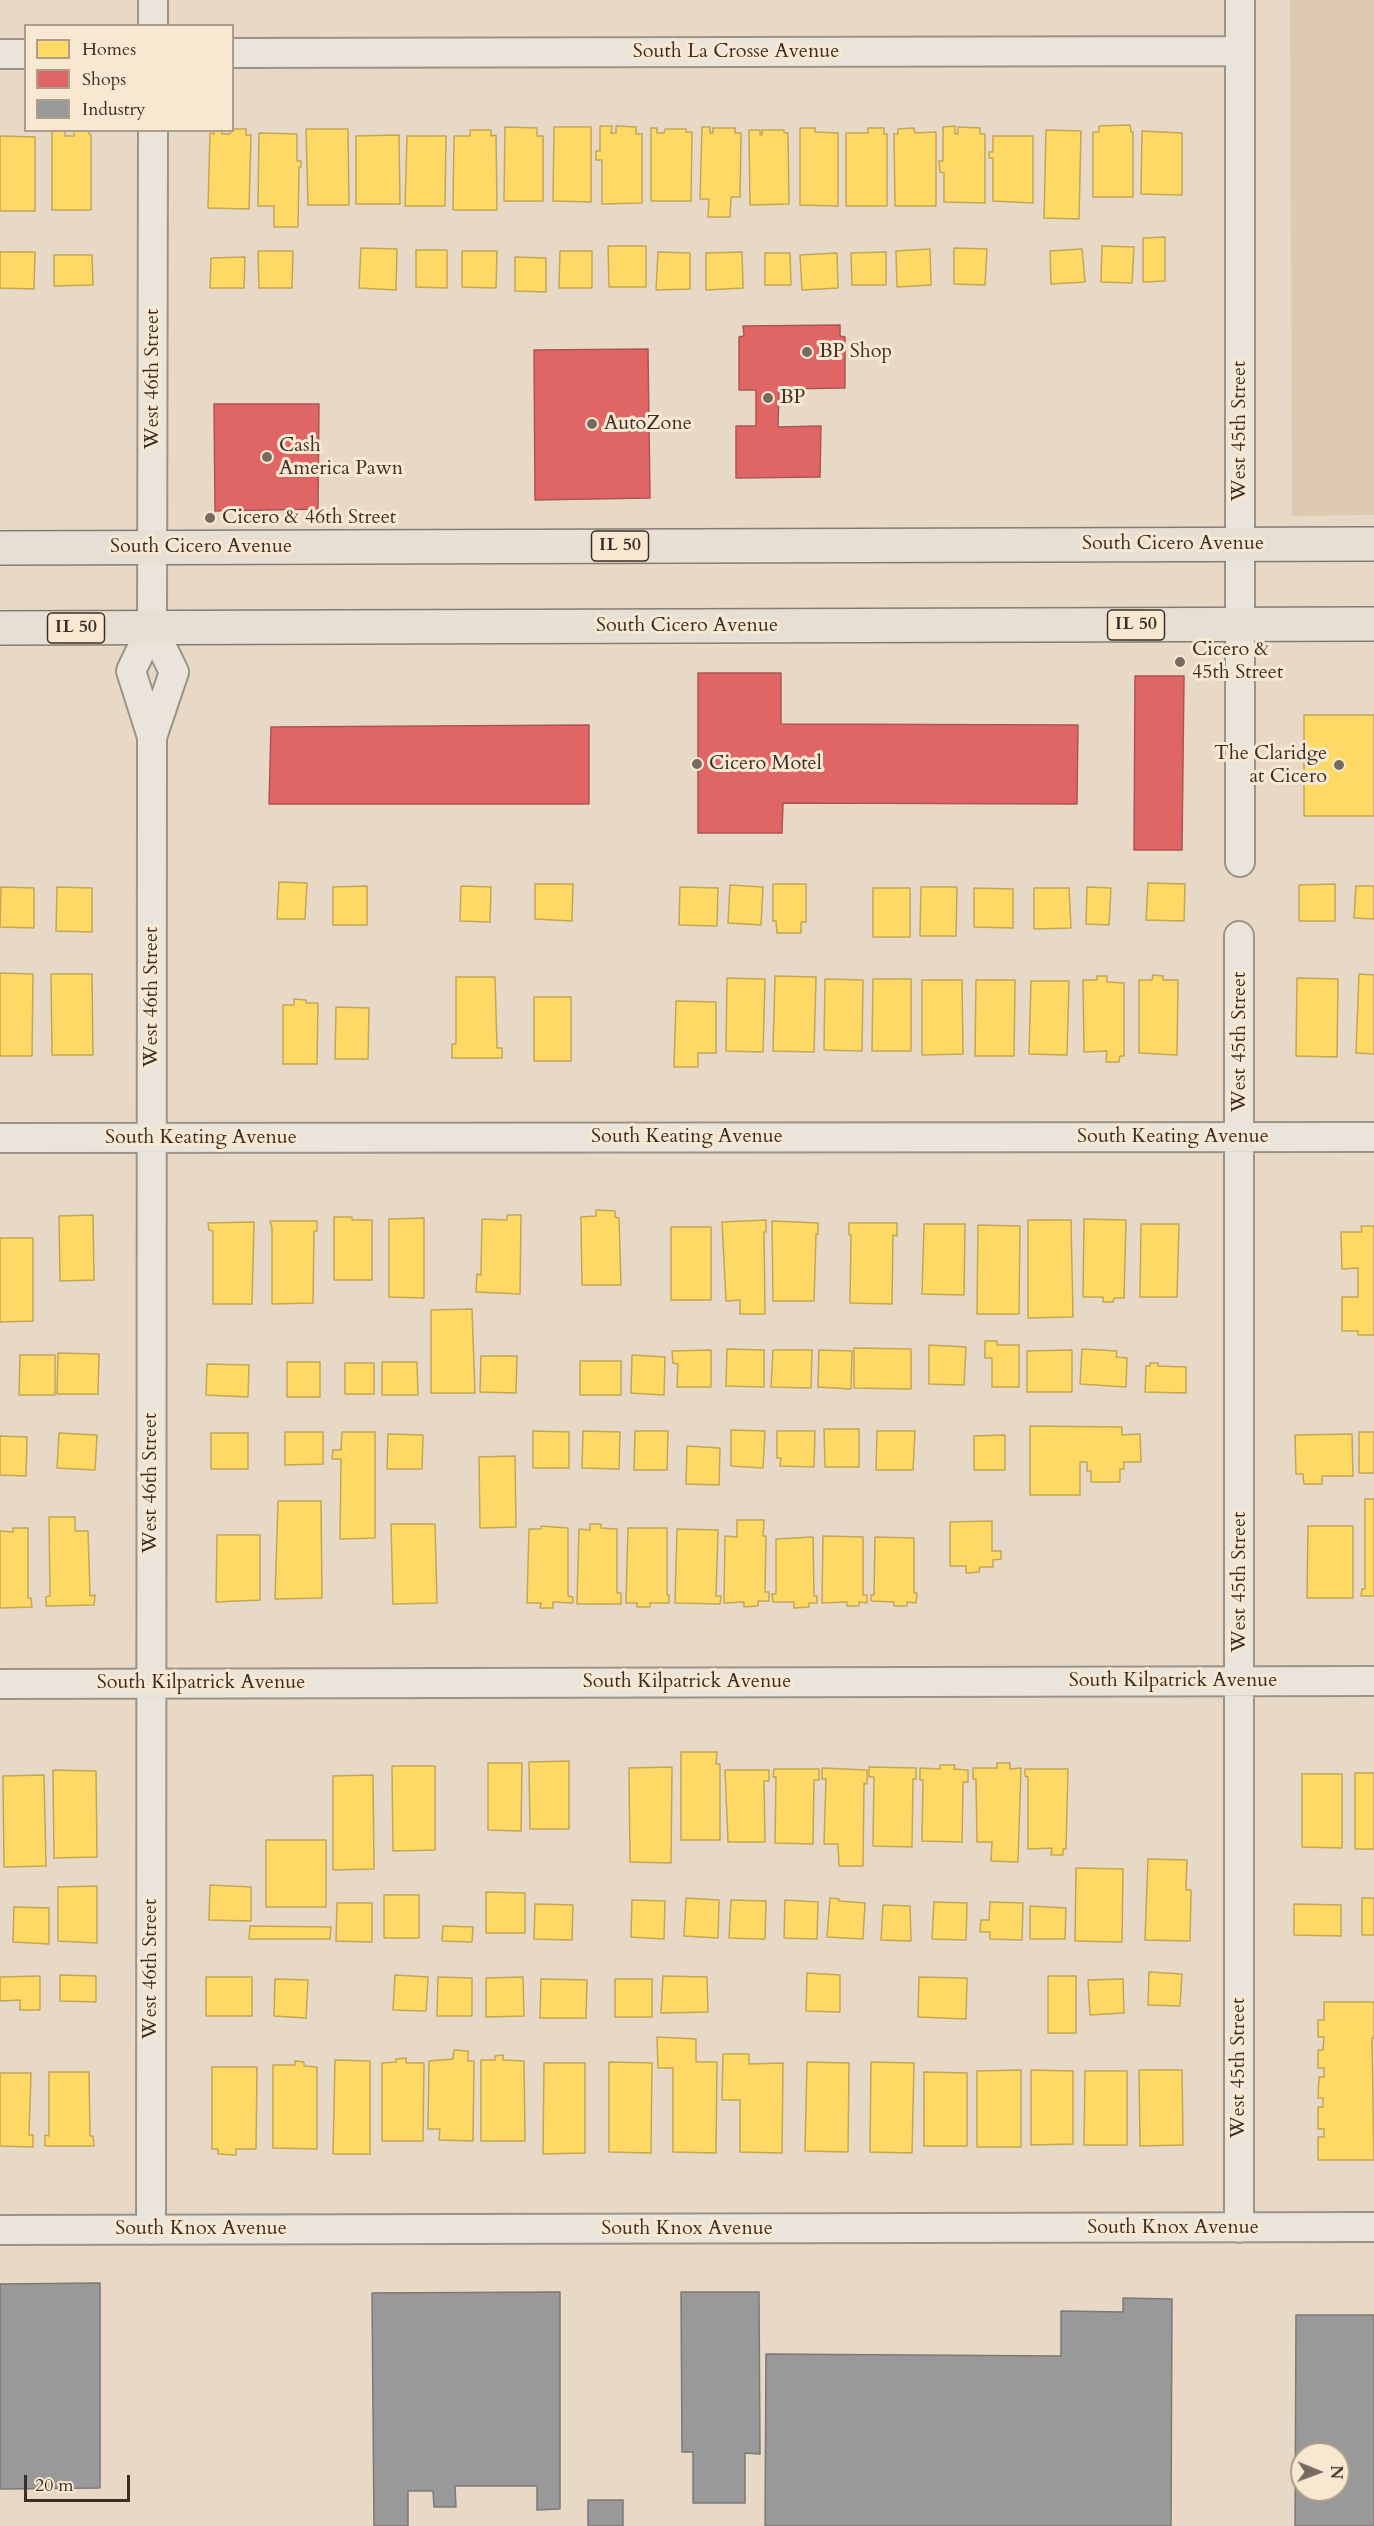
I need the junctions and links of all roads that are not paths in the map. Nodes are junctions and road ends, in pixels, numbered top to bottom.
1 (153, 0) edge
2 (1240, 0) edge
3 (153, 24) edge
4 (1240, 51) junction
5 (234, 53) edge
6 (0, 54) edge
7 (24, 54) edge
8 (153, 132) edge
9 (1240, 544) junction
10 (1374, 544) edge
11 (152, 547) junction
12 (0, 548) edge
13 (1374, 624) edge
14 (1240, 625) junction
15 (152, 627) junction
16 (0, 628) edge
17 (152, 737) junction
18 (1240, 862) dead end
19 (1239, 936) dead end
20 (1240, 1136) junction
21 (1374, 1137) edge
22 (0, 1138) edge
23 (152, 1138) junction
24 (1240, 1681) junction
25 (1374, 1681) edge
26 (151, 1683) junction
27 (0, 1684) edge
28 (1374, 2227) edge
29 (1239, 2228) junction
30 (0, 2230) edge
31 (151, 2230) junction

1 - 3 street
2 - 4 street, West 45th Street
4 - 5 street, South La Crosse Avenue
4 - 9 street, West 45th Street
6 - 7 street
8 - 11 street, West 46th Street
9 - 10 main road, South Cicero Avenue / IL 50
9 - 11 main road, South Cicero Avenue / IL 50
9 - 14 street, West 45th Street
11 - 12 main road, South Cicero Avenue / IL 50
11 - 15 street, West 46th Street
13 - 14 main road, South Cicero Avenue / IL 50
14 - 15 main road, South Cicero Avenue / IL 50
14 - 18 street, West 45th Street
15 - 16 main road, South Cicero Avenue / IL 50
15 - 17 street, West 46th Street
15 - 17 street, West 46th Street
17 - 23 street, West 46th Street
19 - 20 street, West 45th Street
20 - 21 street, South Keating Avenue
20 - 23 street, South Keating Avenue
20 - 24 street, West 45th Street
22 - 23 street, South Keating Avenue
23 - 26 street, West 46th Street
24 - 25 street, South Kilpatrick Avenue
24 - 26 street, South Kilpatrick Avenue
24 - 29 street, West 45th Street
26 - 27 street, South Kilpatrick Avenue
26 - 31 street, West 46th Street
28 - 29 street, South Knox Avenue
29 - 31 street, South Knox Avenue
30 - 31 street, South Knox Avenue

